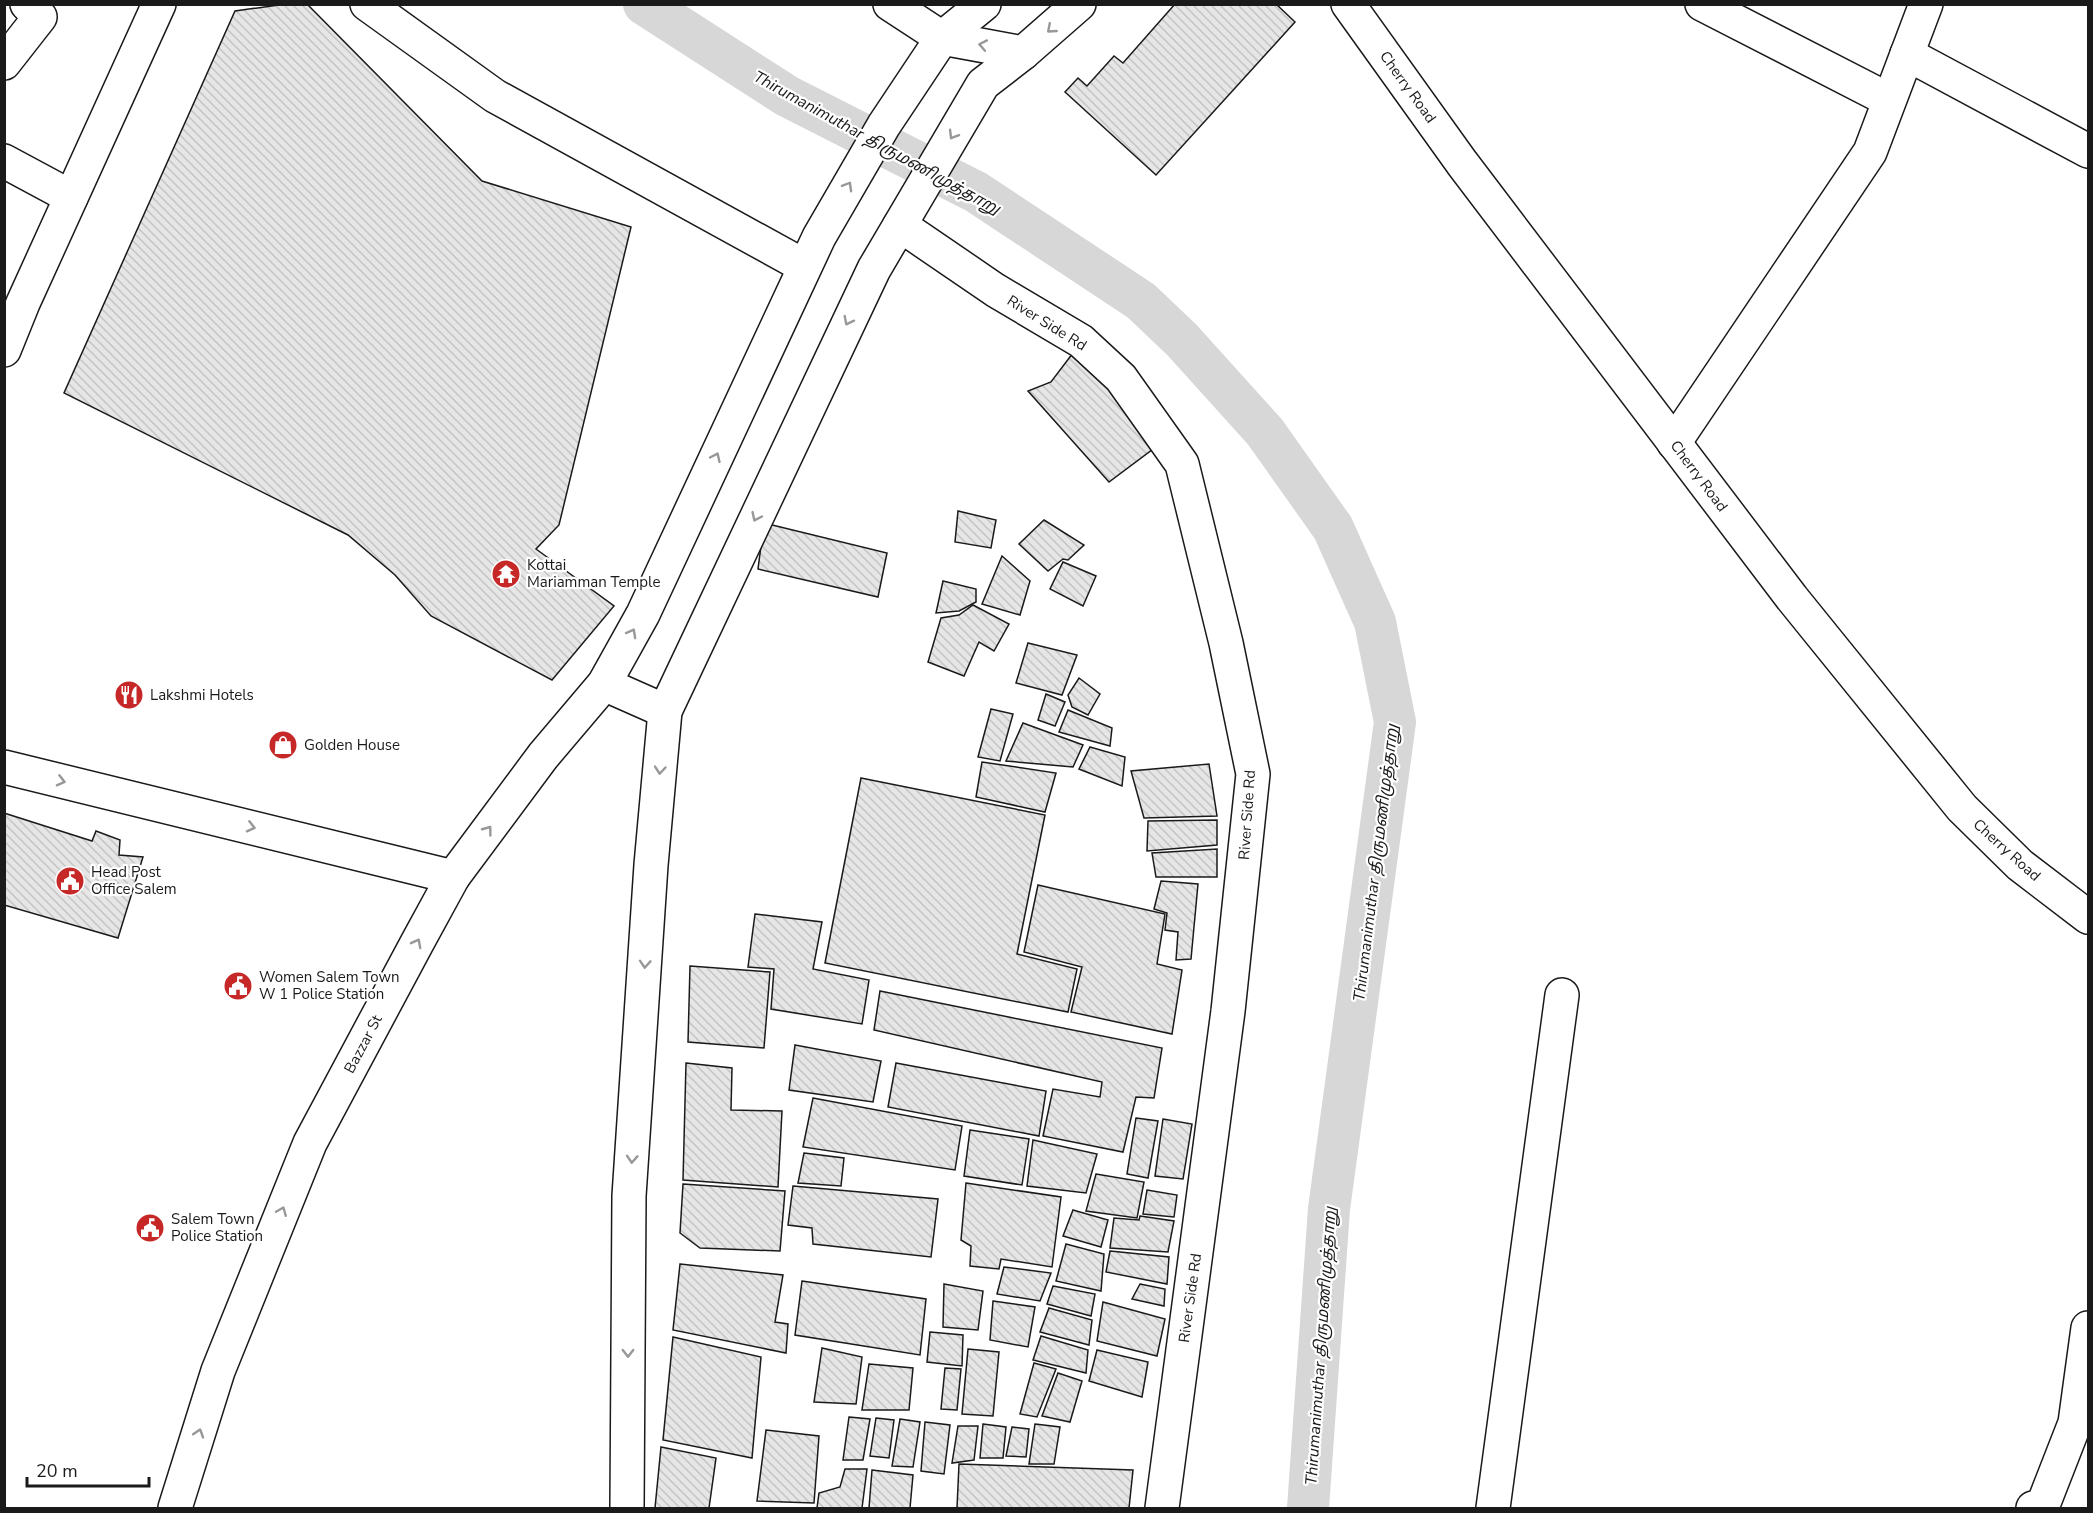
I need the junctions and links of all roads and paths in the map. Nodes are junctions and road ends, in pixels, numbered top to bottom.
1 (27, 4) edge
2 (159, 4) edge
3 (367, 4) edge
4 (890, 4) edge
5 (984, 4) edge
6 (1079, 4) edge
7 (1348, 4) edge
8 (1702, 4) edge
9 (1926, 4) edge
10 (942, 38) junction
11 (1023, 53) junction
12 (1907, 54) junction
13 (4, 63) edge
14 (1889, 100) junction
15 (2088, 151) edge
16 (4, 161) edge
17 (71, 196) junction
18 (900, 225) junction
19 (804, 266) junction
20 (4, 350) edge
21 (1674, 443) junction
22 (604, 684) junction
23 (665, 711) junction
24 (4, 767) edge
25 (453, 876) junction
26 (2087, 916) edge
27 (1562, 995) dead end
28 (2088, 1328) edge
29 (2039, 1507) edge
30 (175, 1509) edge
31 (627, 1509) edge
32 (1162, 1509) edge
33 (1493, 1509) edge

1 - 13 main road
2 - 17 main road
3 - 19 main road
4 - 10 main road
5 - 10 main road, Bazzar St
6 -> 11 main road
7 - 21 main road, Cherry Road
8 - 14 main road
9 - 12 main road
11 -> 10 main road
19 -> 10 main road, Bazzar St
11 -> 18 main road
12 - 14 main road
12 - 15 main road
14 - 21 main road
16 - 17 main road
17 - 20 main road
18 -> 23 main road
18 - 32 main road, River Side Rd
22 -> 19 main road, Bazzar St
21 - 26 main road, Cherry Road
22 - 23 main road
25 -> 22 main road, Bazzar St
23 -> 31 main road
24 -> 25 main road
30 -> 25 main road, Bazzar St
27 - 33 main road
28 - 29 main road

